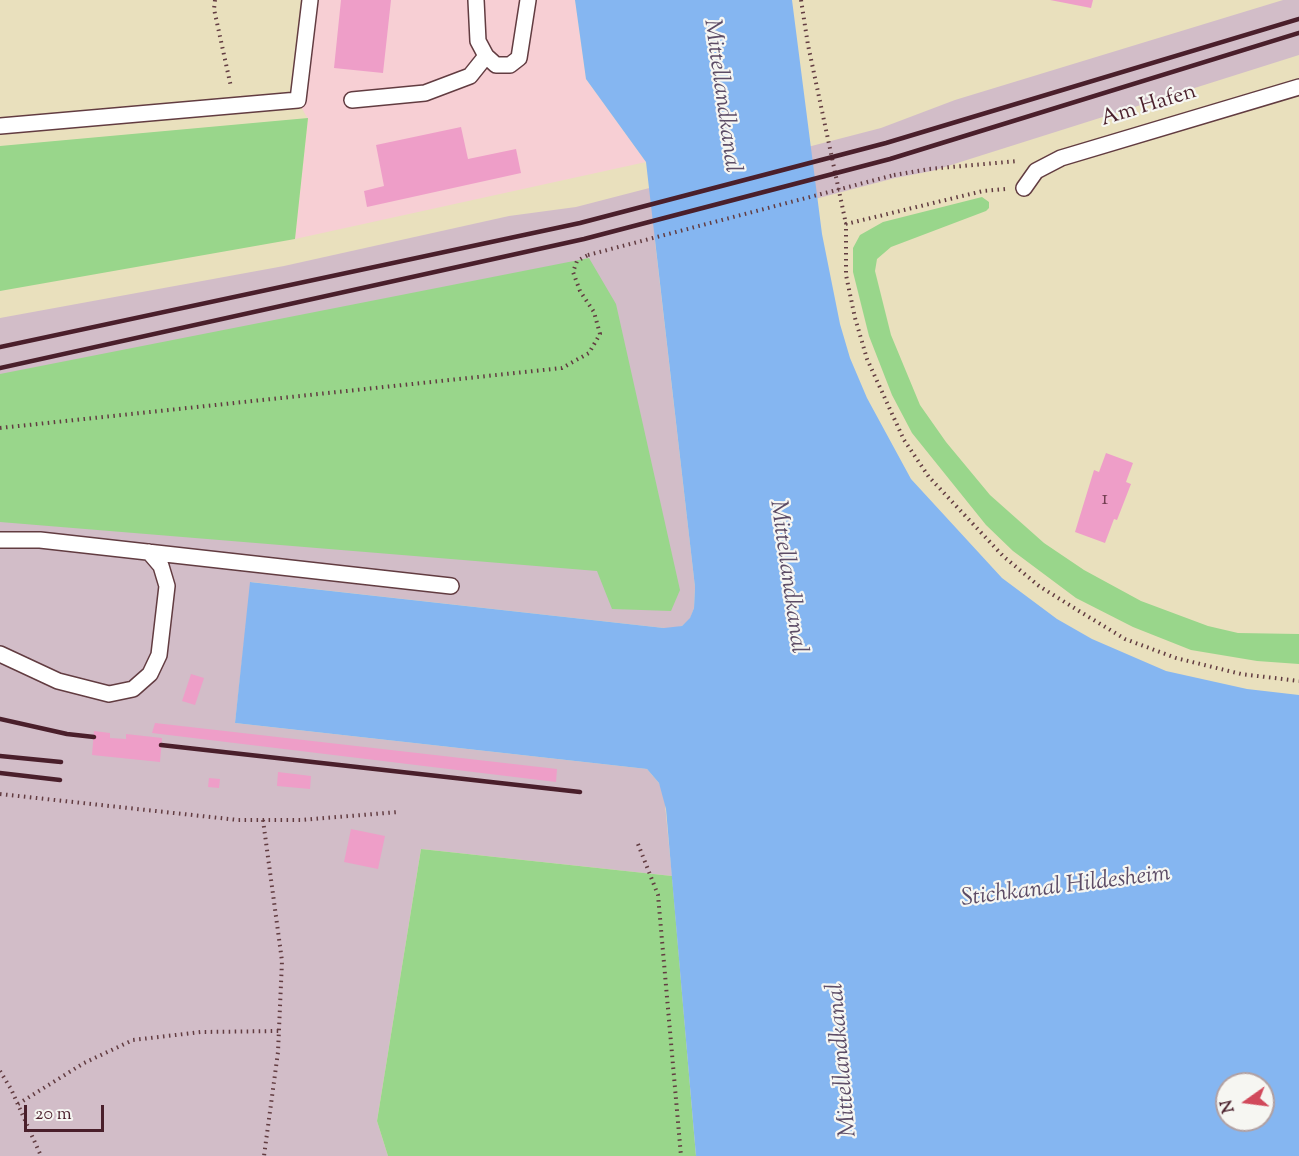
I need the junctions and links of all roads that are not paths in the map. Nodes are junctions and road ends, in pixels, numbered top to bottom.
1 (310, 0) edge
2 (476, 0) edge
3 (528, 0) edge
4 (486, 56) junction
5 (1299, 87) edge
6 (352, 100) dead end
7 (0, 126) edge
8 (1024, 188) road end
9 (0, 540) edge
10 (149, 552) junction
11 (451, 586) dead end
12 (0, 654) edge

1 - 7 lane
2 - 4 lane
3 - 4 lane
4 - 6 lane
5 - 8 lane, Am Hafen
9 - 10 lane
10 - 11 lane
10 - 12 lane

